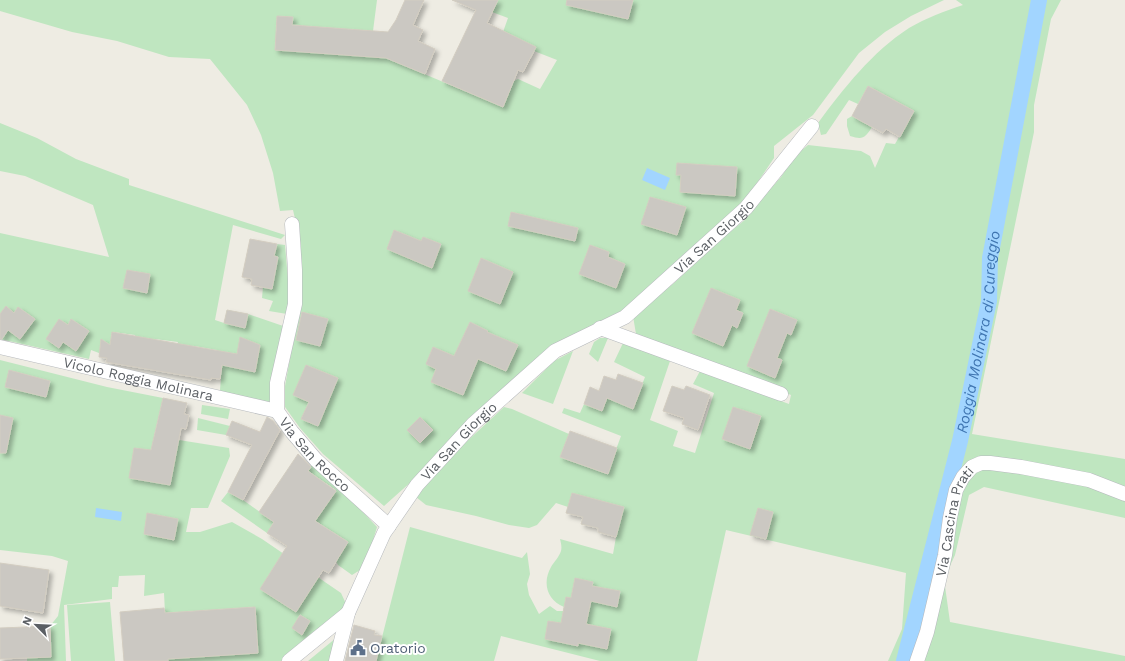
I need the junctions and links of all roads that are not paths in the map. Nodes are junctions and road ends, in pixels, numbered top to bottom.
1 (812, 126) dead end
2 (292, 224) dead end
3 (600, 328) junction
4 (0, 347) edge
5 (781, 394) dead end
6 (277, 411) junction
7 (1125, 494) edge
8 (389, 526) junction
9 (348, 613) junction
10 (288, 661) edge
11 (336, 661) edge
12 (917, 661) edge

1 - 3 street, Via San Giorgio
2 - 6 street, Via San Rocco
3 - 5 street
3 - 8 street, Via San Giorgio
4 - 6 street, Vicolo Roggia Molinara
6 - 8 street, Via San Rocco
7 - 12 street, Via Cascina Prati
8 - 9 street
9 - 10 street
9 - 11 street

